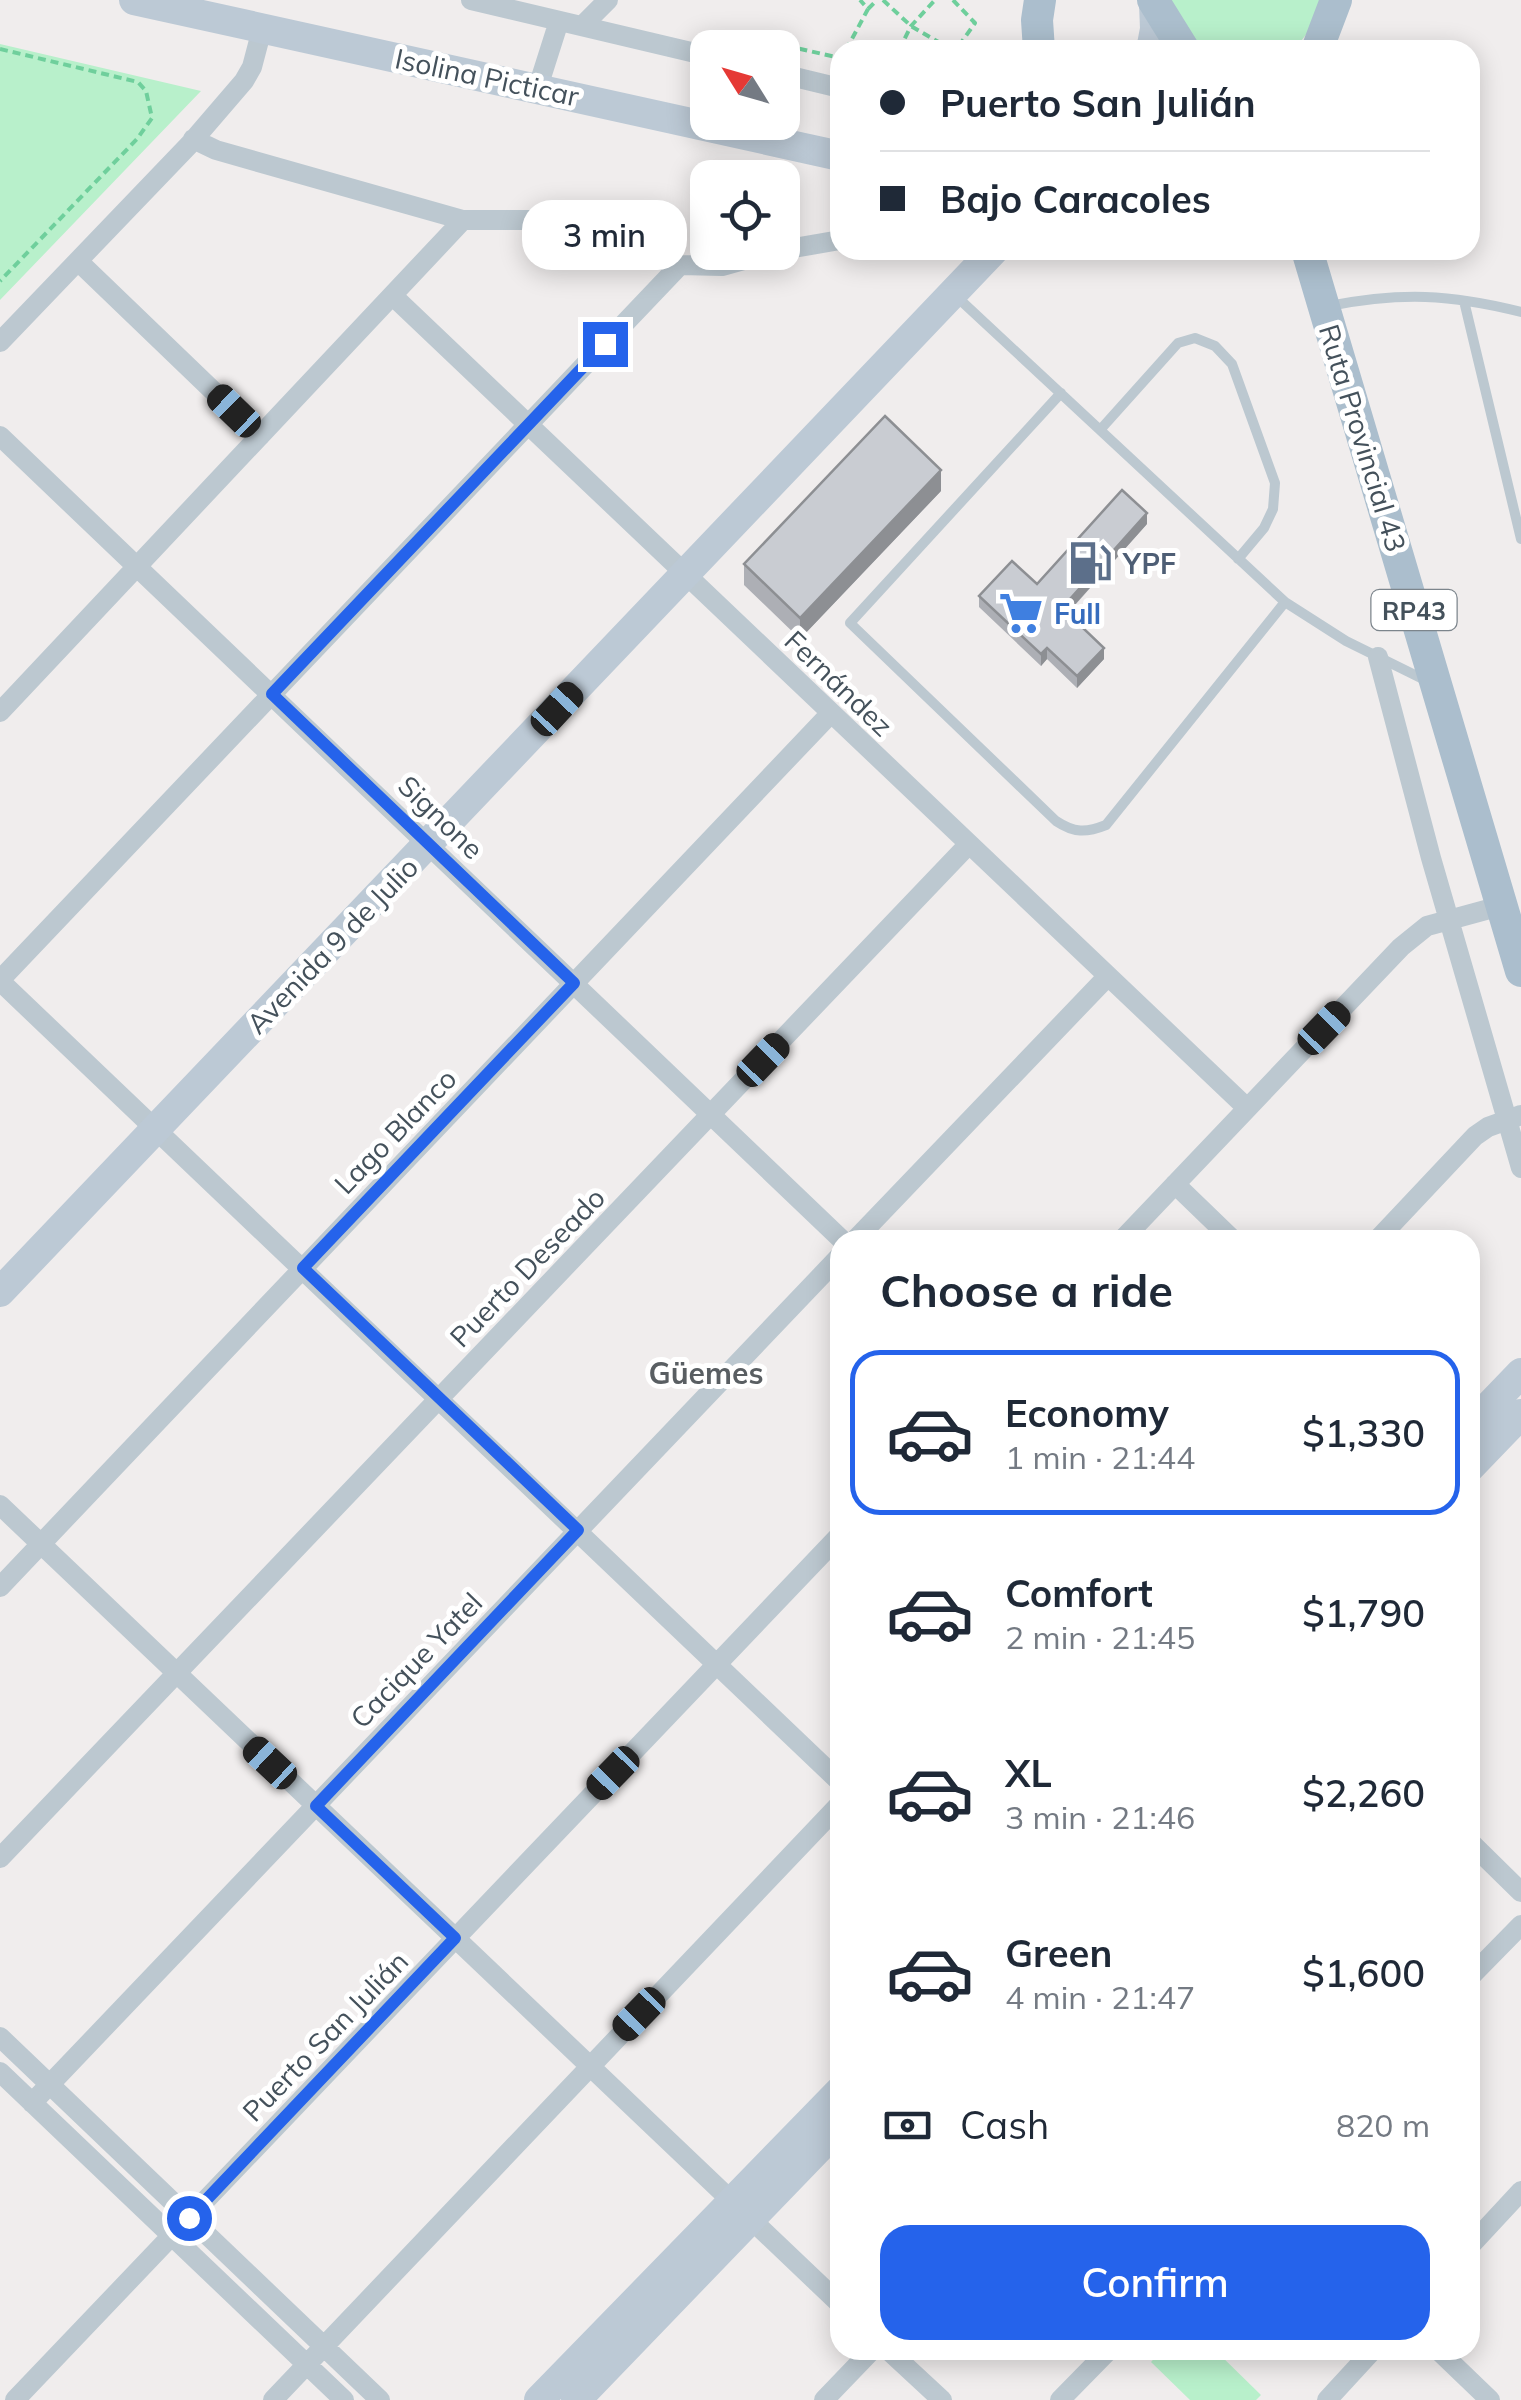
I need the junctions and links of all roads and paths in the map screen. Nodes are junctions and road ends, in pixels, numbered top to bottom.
1 (134, 0) edge
2 (471, 0) edge
3 (608, 0) edge
4 (860, 0) edge
5 (880, 0) edge
6 (935, 0) edge
7 (952, 0) edge
8 (1040, 0) edge
9 (1336, 0) edge
10 (1153, 1) edge
11 (204, 8) edge
12 (868, 8) junction
13 (559, 21) junction
14 (583, 25) junction
15 (910, 26) junction
16 (262, 29) junction
17 (851, 40) edge
18 (904, 40) edge
19 (936, 40) edge
20 (962, 40) edge
21 (1037, 40) edge
22 (1153, 40) edge
23 (1178, 40) edge
24 (1319, 40) edge
25 (0, 49) edge
26 (800, 49) edge
27 (690, 52) edge
28 (830, 56) edge
29 (800, 78) edge
30 (830, 86) edge
31 (538, 87) junction
32 (193, 140) junction
33 (830, 154) edge
34 (463, 220) junction
35 (830, 242) edge
36 (800, 247) edge
37 (78, 260) junction
38 (984, 260) edge
39 (1310, 260) edge
40 (680, 265) junction
41 (690, 265) edge
42 (0, 281) edge
43 (953, 293) junction
44 (393, 296) junction
45 (1464, 301) junction
46 (1324, 308) junction
47 (1521, 312) edge
48 (0, 342) edge
49 (1060, 393) junction
50 (527, 424) junction
51 (1100, 430) junction
52 (0, 436) edge
53 (260, 436) junction
54 (1521, 539) edge
55 (1238, 559) junction
56 (137, 564) junction
57 (685, 574) junction
58 (1285, 602) junction
59 (1378, 657) junction
60 (1437, 686) junction
61 (272, 694) junction
62 (0, 712) edge
63 (831, 714) junction
64 (429, 844) junction
65 (969, 844) junction
66 (1504, 905) junction
67 (1451, 919) junction
68 (1521, 970) edge
69 (1108, 976) junction
70 (0, 980) edge
71 (574, 983) junction
72 (1247, 1108) junction
73 (711, 1114) junction
74 (1514, 1117) edge
75 (158, 1129) junction
76 (1521, 1168) edge
77 (1175, 1184) junction
78 (832, 1230) edge
79 (865, 1230) edge
80 (1131, 1230) edge
81 (1223, 1230) edge
82 (1386, 1230) edge
83 (830, 1266) edge
84 (303, 1268) junction
85 (0, 1292) edge
86 (1521, 1372) edge
87 (440, 1398) junction
88 (1521, 1414) edge
89 (1480, 1415) edge
90 (1480, 1457) edge
91 (0, 1506) edge
92 (578, 1530) junction
93 (40, 1544) junction
94 (830, 1546) edge
95 (0, 1587) edge
96 (718, 1663) junction
97 (177, 1674) junction
98 (830, 1772) edge
99 (316, 1806) junction
100 (830, 1814) edge
101 (1480, 1852) edge
102 (0, 1858) edge
103 (1521, 1892) edge
104 (1521, 1925) edge
105 (455, 1938) junction
106 (1480, 1968) edge
107 (0, 2037) edge
108 (589, 2067) junction
109 (0, 2072) edge
110 (50, 2084) junction
111 (32, 2103) junction
112 (830, 2103) edge
113 (830, 2135) edge
114 (1521, 2191) edge
115 (741, 2211) junction
116 (189, 2218) junction
117 (1480, 2235) edge
118 (172, 2236) junction
119 (830, 2295) edge
120 (324, 2348) junction
121 (862, 2360) edge
122 (899, 2360) edge
123 (1099, 2360) edge
124 (1364, 2360) edge
125 (1448, 2360) edge
126 (306, 2365) junction
127 (15, 2400) edge
128 (273, 2400) edge
129 (344, 2400) edge
130 (380, 2400) edge
131 (539, 2400) edge
132 (576, 2400) edge
133 (824, 2400) edge
134 (942, 2400) edge
135 (1060, 2400) edge
136 (1326, 2400) edge
137 (1490, 2400) edge

1 - 11 street, Isolina Picticar
2 - 13 street
3 - 14 street
4 - 12 path
5 - 12 path
5 - 15 path
6 - 15 path
7 - 20 path
8 - 21 main road
9 - 24 main road
10 - 22 street
10 - 23 main road
11 - 16 street, Isolina Picticar
12 - 17 path
13 - 14 street
13 - 31 street
14 - 27 street
15 - 18 path
15 - 19 path
16 - 31 street, Isolina Picticar
16 - 32 street
25 - 42 path
26 - 28 path
29 - 30 street
31 - 33 street, Isolina Picticar
32 - 34 street
32 - 37 street
34 - 40 street
34 - 44 street
35 - 36 street
37 - 48 street
37 - 53 street
38 - 43 street, Avenida 9 de Julio
39 - 46 main road, Ruta Provincial 43 / RP43
40 - 41 street
40 - 50 street
43 - 49 lane
43 - 57 street, Avenida 9 de Julio
44 - 50 street, Fernández
44 - 53 street
45 - 46 lane
45 - 47 lane
45 - 54 lane
46 - 60 main road, Ruta Provincial 43 / RP43
49 - 51 lane
49 - 58 lane
50 - 57 street, Fernández
50 - 61 street
51 - 55 lane
51 - 55 lane
52 - 56 street, Signone
53 - 56 street
55 - 58 lane
56 - 61 street, Signone
56 - 62 street
57 - 63 street, Fernández
57 - 64 street, Avenida 9 de Julio
58 - 59 lane
59 - 60 lane
59 - 67 street
60 - 66 main road, Ruta Provincial 43 / RP43
61 - 64 street, Signone
61 - 70 street
63 - 65 street, Fernández
63 - 71 street, Lago Blanco
64 - 71 street, Signone
64 - 75 street, Avenida 9 de Julio
65 - 69 street, Fernández
65 - 73 street, Puerto Deseado
66 - 67 street
66 - 68 main road, Ruta Provincial 43 / RP43
67 - 72 street
67 - 74 street
69 - 72 street, Fernández
69 - 79 street
70 - 75 street
71 - 73 street, Signone
71 - 84 street, Lago Blanco
72 - 77 street
73 - 78 street, Signone
73 - 87 street, Puerto Deseado
74 - 76 street
74 - 82 street
75 - 84 street
75 - 85 street, Avenida 9 de Julio
77 - 80 street
77 - 81 street
83 - 92 street, Cacique Yatel
84 - 87 street
84 - 93 street, Lago Blanco
86 - 89 street
87 - 92 street
87 - 97 street, Puerto Deseado
88 - 90 street
91 - 93 street
92 - 96 street
92 - 99 street, Cacique Yatel
93 - 95 street, Lago Blanco
93 - 97 street
94 - 96 street, Puerto San Julián
96 - 98 street
96 - 105 street, Puerto San Julián
97 - 99 street
97 - 102 street, Puerto Deseado
99 - 105 street
99 - 110 street, Cacique Yatel
100 - 108 street
101 - 103 street
104 - 106 street
105 - 108 street
105 - 116 street, Puerto San Julián
107 - 110 street
108 - 115 street
108 - 120 street
109 - 111 street
110 - 111 street, Cacique Yatel
110 - 116 street
111 - 118 street
112 - 115 street
113 - 115 street
114 - 117 street
115 - 119 street
115 - 131 street
115 - 132 street
116 - 118 street, Puerto San Julián
116 - 120 street
118 - 126 street
118 - 127 street, Puerto San Julián
120 - 126 street
120 - 130 street
121 - 133 street
122 - 134 street
123 - 135 street
124 - 136 street
125 - 137 street
126 - 128 street
126 - 129 street

